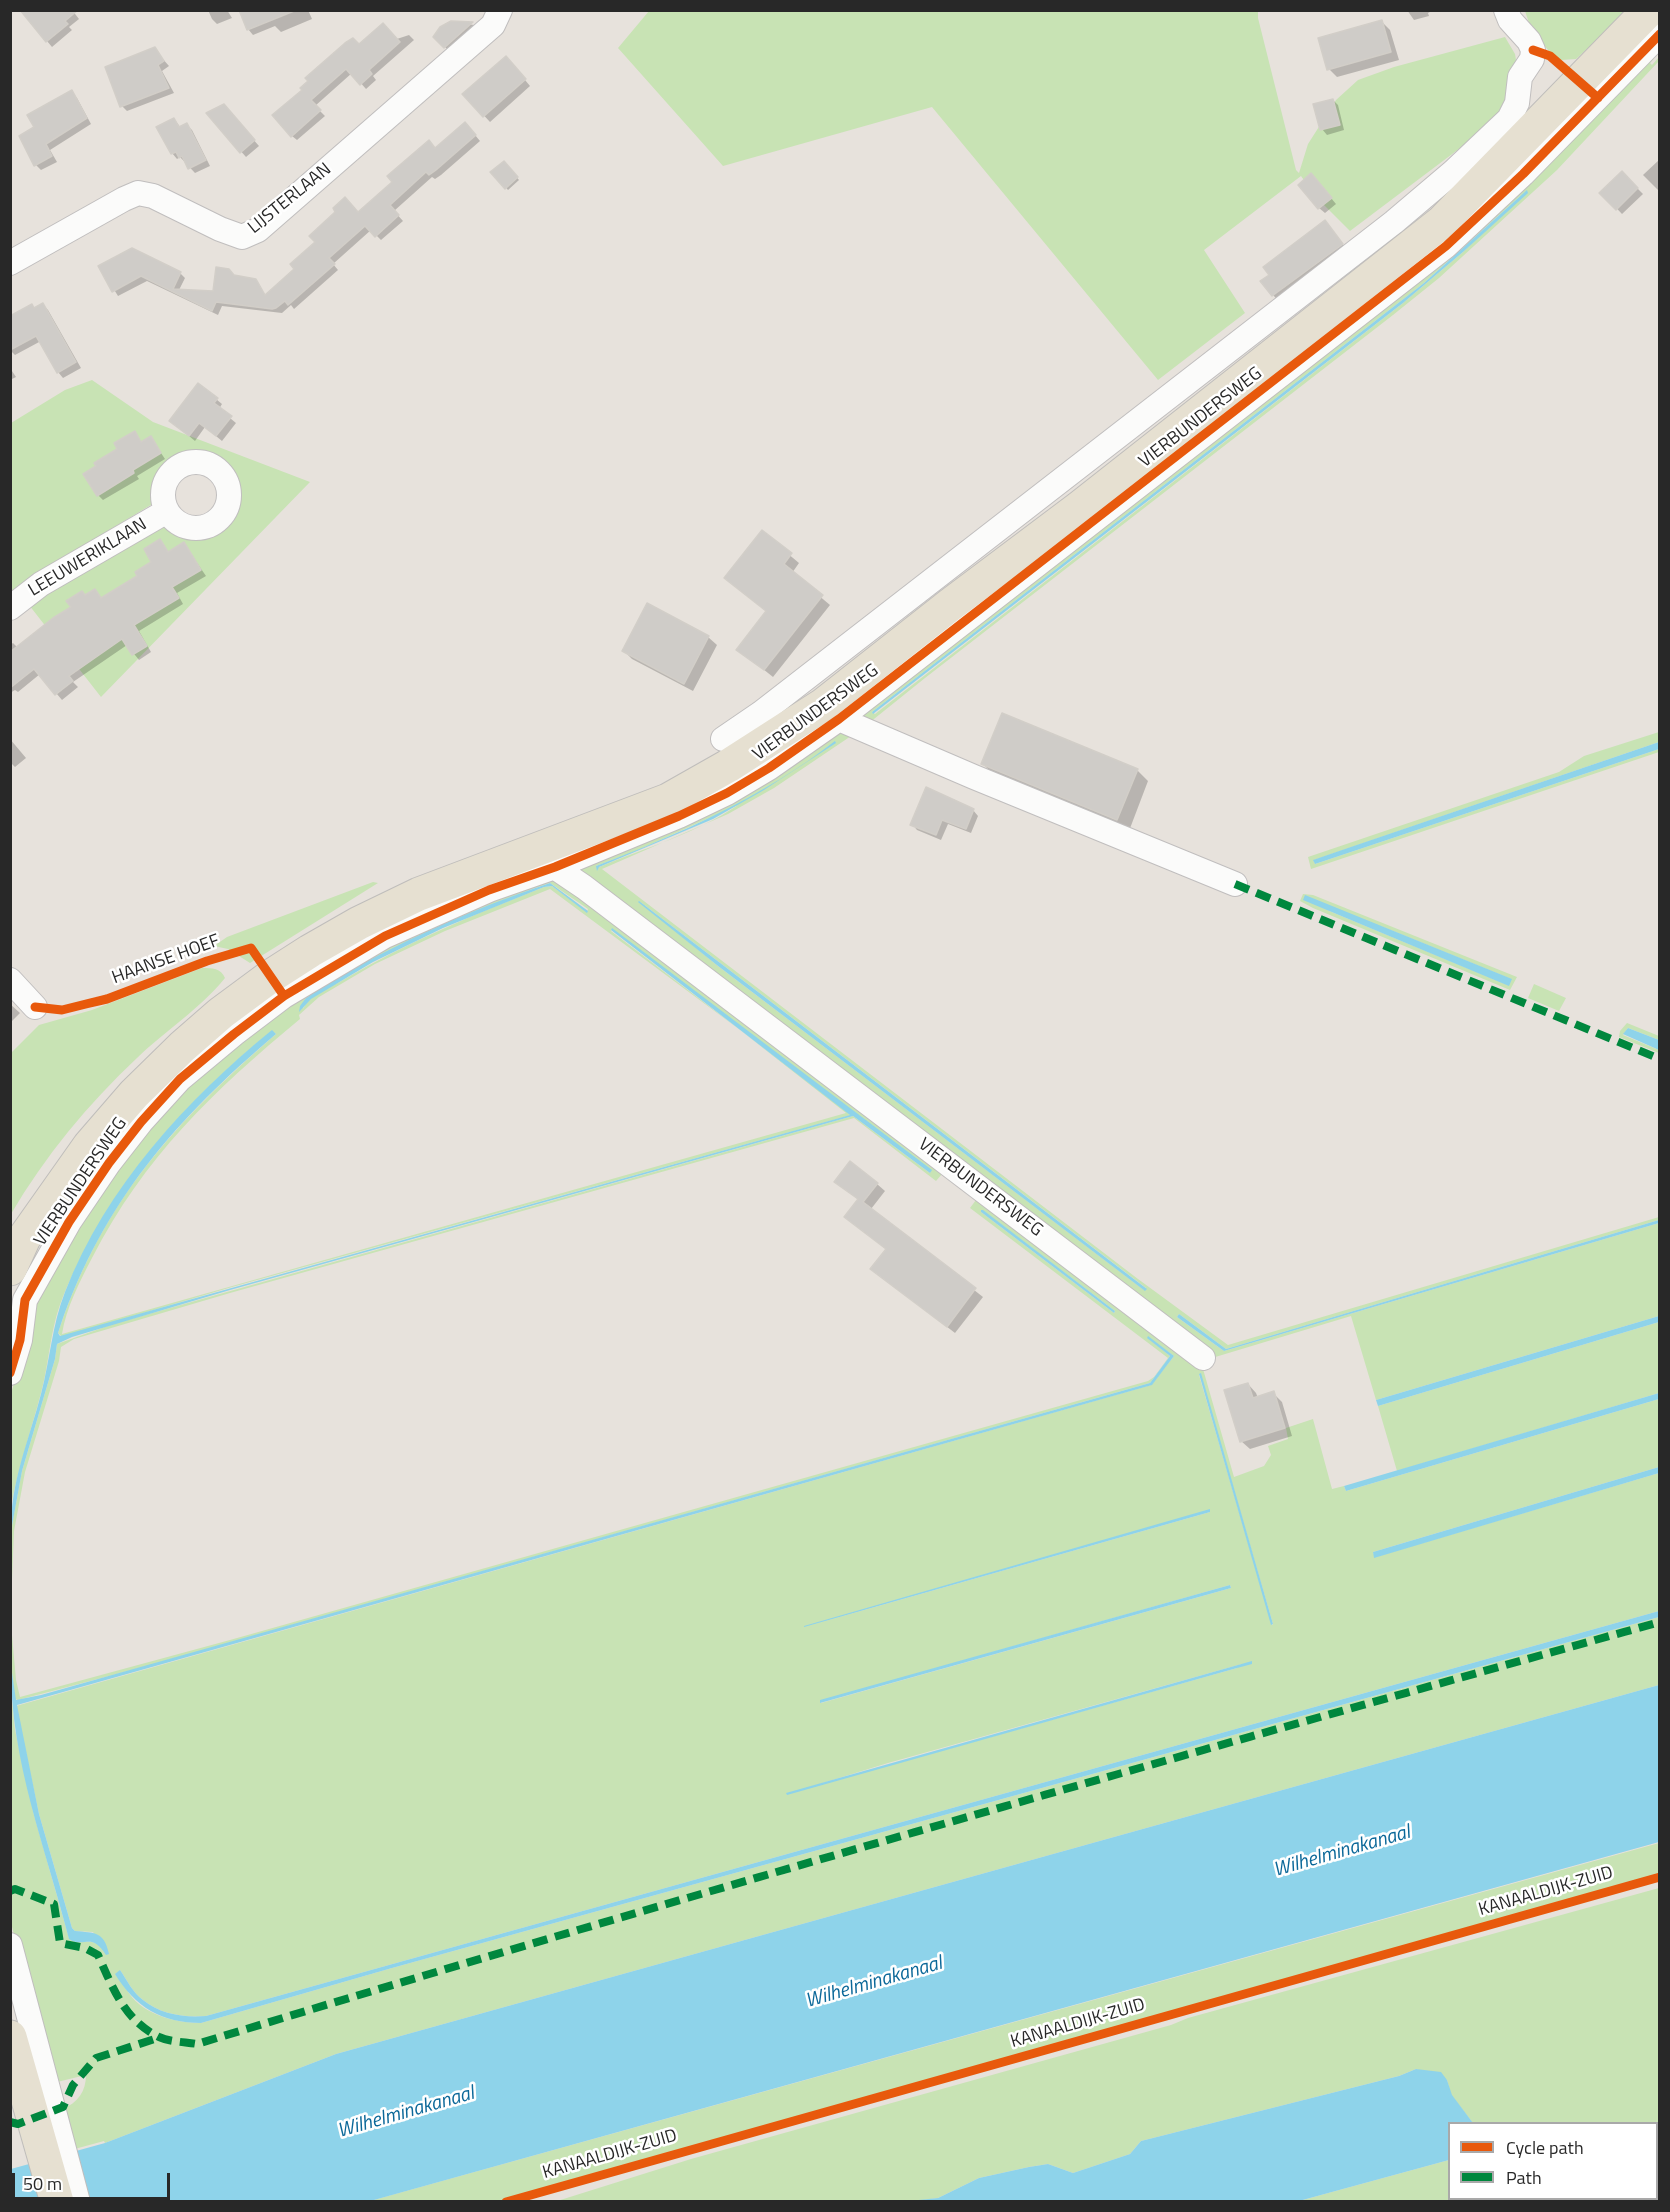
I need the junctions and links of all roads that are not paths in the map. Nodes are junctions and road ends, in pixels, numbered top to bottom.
1 (500, 10) edge
2 (1506, 10) edge
3 (1649, 10) edge
4 (1659, 34) edge
5 (10, 263) edge
6 (167, 511) dead end
7 (10, 608) edge
8 (821, 702) junction
9 (723, 738) dead end
10 (543, 859) junction
11 (1235, 884) dead end
12 (10, 980) edge
13 (35, 1007) dead end
14 (10, 1269) edge
15 (1203, 1358) dead end
16 (10, 1373) edge
17 (10, 1945) edge
18 (10, 2037) edge
19 (38, 2094) junction
20 (57, 2202) edge
21 (78, 2202) edge

1 - 5 street, LIJSTERLAAN
2 - 8 street, VIERBUNDERSWEG
3 - 8 main road, VIERBUNDERSWEG
4 - 8 street, VIERBUNDERSWEG
6 - 7 street, LEEUWERIKLAAN
8 - 9 street, VIERBUNDERSWEG
8 - 10 main road, VIERBUNDERSWEG
8 - 11 street, VIERBUNDERSWEG
10 - 14 main road, VIERBUNDERSWEG
10 - 15 street, VIERBUNDERSWEG
10 - 16 street, VIERBUNDERSWEG
12 - 13 street
17 - 19 street
18 - 19 main road
19 - 20 main road
19 - 21 street

